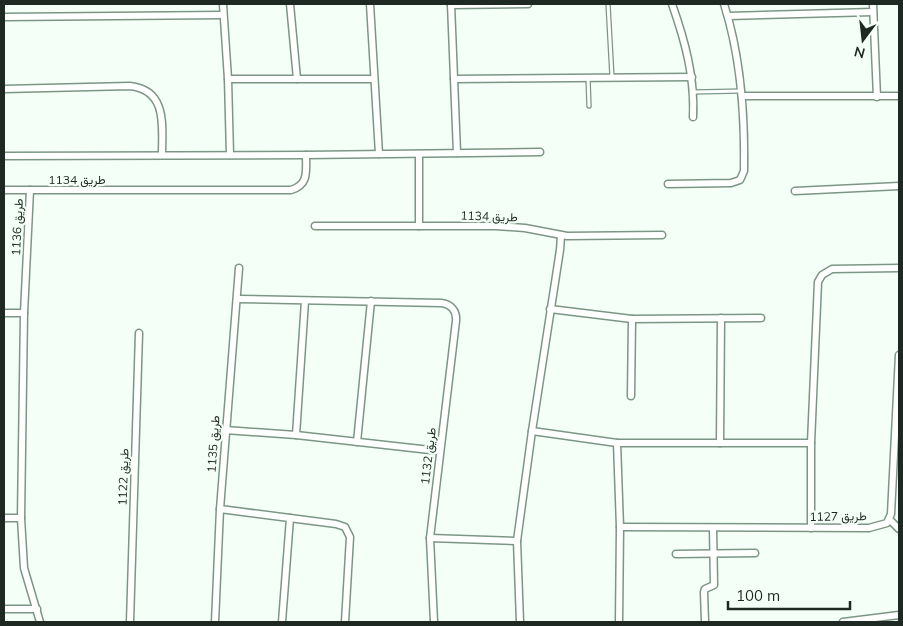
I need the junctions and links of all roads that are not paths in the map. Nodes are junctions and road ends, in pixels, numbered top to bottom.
1 (223, 4) edge
2 (290, 4) edge
3 (370, 4) edge
4 (451, 4) edge
5 (519, 4) edge
6 (528, 4) edge
7 (608, 4) edge
8 (672, 4) edge
9 (724, 4) edge
10 (873, 4) edge
11 (873, 12) junction
12 (223, 15) junction
13 (728, 16) junction
14 (4, 18) edge
15 (692, 77) junction
16 (297, 78) junction
17 (588, 78) junction
18 (612, 78) junction
19 (228, 79) junction
20 (374, 79) junction
21 (454, 79) junction
22 (4, 89) edge
23 (694, 92) junction
24 (742, 94) junction
25 (899, 96) edge
26 (877, 97) junction
27 (589, 106) dead end
28 (693, 117) dead end
29 (540, 152) dead end
30 (457, 153) junction
31 (379, 154) junction
32 (419, 154) junction
33 (162, 155) junction
34 (230, 155) junction
35 (306, 155) junction
36 (4, 156) edge
37 (668, 184) dead end
38 (899, 186) edge
39 (4, 190) edge
40 (30, 190) junction
41 (795, 191) dead end
42 (315, 226) dead end
43 (419, 226) junction
44 (662, 235) dead end
45 (561, 236) junction
46 (239, 268) dead end
47 (899, 268) edge
48 (236, 299) junction
49 (305, 301) junction
50 (370, 301) junction
51 (550, 309) junction
52 (4, 313) edge
53 (24, 313) junction
54 (721, 318) junction
55 (761, 318) dead end
56 (632, 319) junction
57 (139, 333) dead end
58 (899, 355) edge
59 (632, 396) dead end
60 (225, 430) junction
61 (532, 431) junction
62 (296, 435) junction
63 (357, 442) junction
64 (720, 443) junction
65 (811, 443) junction
66 (898, 443) edge
67 (617, 444) junction
68 (439, 452) junction
69 (220, 509) junction
70 (4, 518) edge
71 (21, 518) junction
72 (290, 518) junction
73 (889, 519) junction
74 (620, 527) junction
75 (713, 528) junction
76 (812, 528) junction
77 (899, 529) edge
78 (430, 538) junction
79 (517, 541) junction
80 (676, 554) dead end
81 (714, 554) junction
82 (755, 554) dead end
83 (4, 609) edge
84 (37, 609) junction
85 (899, 615) edge
86 (40, 622) edge
87 (130, 622) edge
88 (215, 622) edge
89 (282, 622) edge
90 (345, 622) edge
91 (434, 622) edge
92 (520, 622) edge
93 (619, 622) edge
94 (705, 622) edge
95 (843, 622) edge

1 - 12 street
2 - 16 street
3 - 20 street
4 - 5 street
4 - 21 street
5 - 6 street
7 - 18 lane
8 - 15 street
9 - 13 street
10 - 11 street
11 - 13 street
11 - 26 street
12 - 14 street
12 - 19 street
13 - 24 street
15 - 18 street
15 - 23 street
16 - 19 street
16 - 20 street
17 - 18 street
17 - 21 street
17 - 27 lane
19 - 34 street
20 - 31 street
21 - 30 street
22 - 33 street
23 - 24 lane
23 - 28 street
24 - 26 street
24 - 37 street
25 - 26 street
29 - 30 street
30 - 32 street
31 - 32 street
31 - 35 street
32 - 43 street
33 - 34 street
33 - 36 street
34 - 35 street
35 - 40 street, طريق 1134
38 - 41 street
39 - 40 street
40 - 53 street, طريق 1136
42 - 43 street, طريق 1134
43 - 45 street, طريق 1134
44 - 45 street, طريق 1134
45 - 51 street
46 - 48 street, طريق 1135
47 - 65 street
48 - 49 street
48 - 60 street, طريق 1135
49 - 50 street
49 - 62 street
50 - 63 street
50 - 68 street, طريق 1132
51 - 56 street
51 - 61 street
52 - 53 street
53 - 71 street, طريق 1136
54 - 55 street
54 - 56 street
54 - 64 street
56 - 59 street
57 - 87 street, طريق 1122
58 - 66 street
60 - 62 street
60 - 69 street, طريق 1135
61 - 67 street
61 - 79 street
62 - 63 street
63 - 68 street
64 - 65 street
64 - 67 street
65 - 76 street
66 - 73 street
67 - 74 street
68 - 78 street, طريق 1132
69 - 72 street
69 - 88 street, طريق 1135
70 - 71 street
71 - 84 street, طريق 1136
72 - 89 street
72 - 90 street
73 - 76 street, طريق 1127
73 - 77 street
74 - 75 street, طريق 1127
74 - 93 street
75 - 76 street, طريق 1127
75 - 81 street
78 - 79 street
78 - 91 street, طريق 1132
79 - 92 street
80 - 81 street
81 - 82 street
81 - 94 street
83 - 84 street
84 - 86 street, طريق 1136
85 - 95 street

